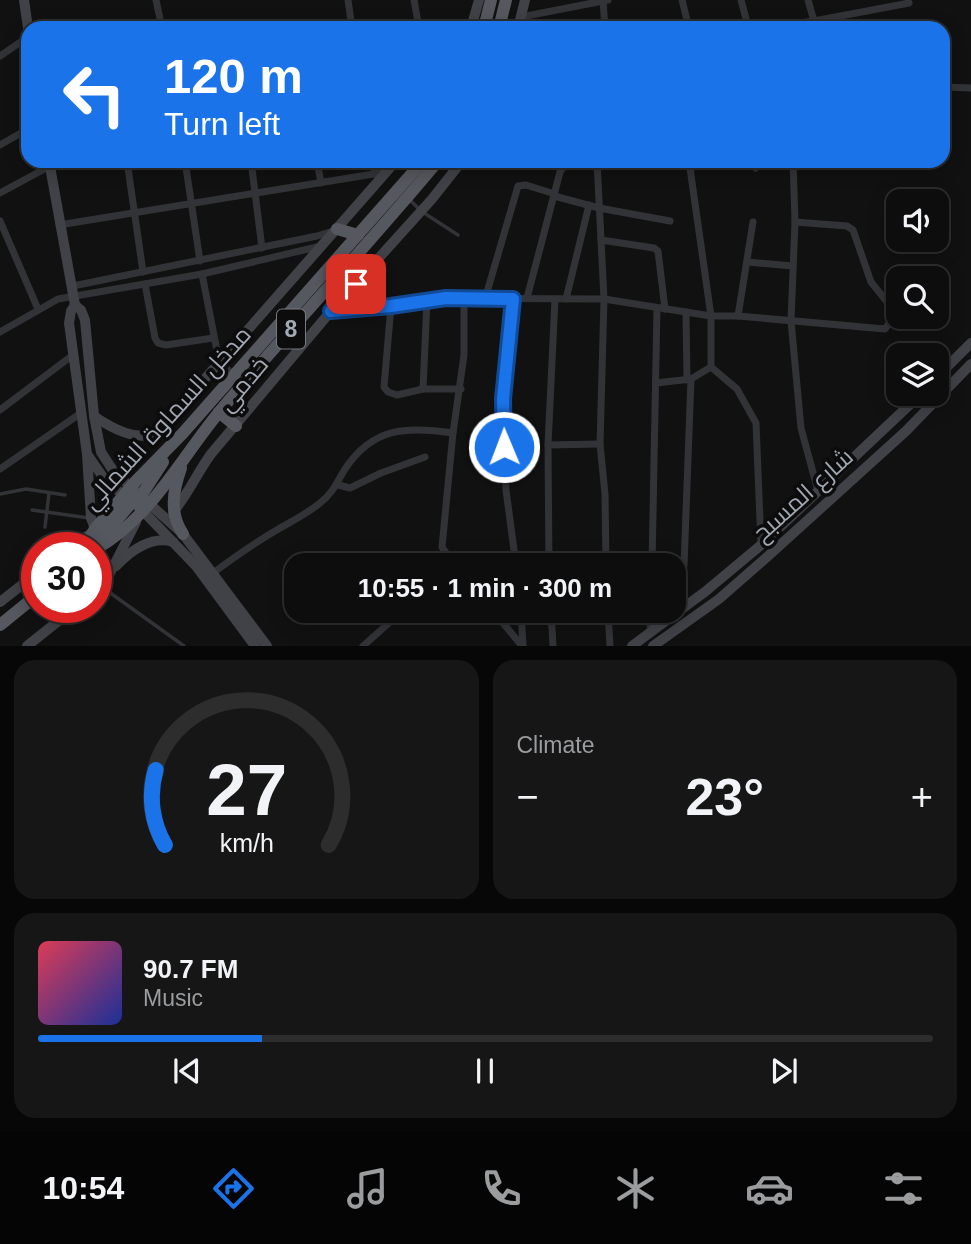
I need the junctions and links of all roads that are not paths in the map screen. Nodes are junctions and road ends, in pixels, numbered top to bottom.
1 (24, 0) edge
2 (156, 0) edge
3 (348, 0) edge
4 (414, 0) edge
5 (479, 0) edge
6 (491, 0) edge
7 (506, 0) edge
8 (526, 0) edge
9 (604, 0) edge
10 (682, 0) edge
11 (741, 0) edge
12 (808, 0) edge
13 (909, 2) dead end
14 (521, 17) junction
15 (27, 21) edge
16 (160, 21) edge
17 (351, 21) edge
18 (418, 21) edge
19 (473, 21) edge
20 (486, 21) edge
21 (501, 21) edge
22 (520, 21) edge
23 (606, 21) edge
24 (687, 21) edge
25 (747, 21) edge
26 (814, 21) edge
27 (819, 21) edge
28 (21, 42) edge
29 (0, 56) edge
30 (950, 87) edge
31 (971, 88) edge
32 (21, 133) edge
33 (0, 145) edge
34 (41, 168) edge
35 (50, 168) edge
36 (128, 168) edge
37 (187, 168) edge
38 (252, 168) edge
39 (318, 168) edge
40 (374, 168) edge
41 (391, 168) edge
42 (417, 168) edge
43 (432, 168) edge
44 (456, 168) edge
45 (563, 168) edge
46 (597, 168) edge
47 (690, 168) edge
48 (752, 168) edge
49 (793, 168) edge
50 (756, 170) dead end
51 (388, 172) junction
52 (375, 174) junction
53 (321, 183) junction
54 (0, 193) edge
55 (256, 194) junction
56 (554, 195) junction
57 (408, 197) junction
58 (192, 204) junction
59 (589, 205) junction
60 (599, 208) junction
61 (421, 211) junction
62 (134, 212) junction
63 (0, 221) edge
64 (670, 221) dead end
65 (753, 222) dead end
66 (795, 222) junction
67 (59, 225) junction
68 (337, 229) junction
69 (358, 235) junction
70 (458, 235) dead end
71 (601, 240) junction
72 (322, 246) junction
73 (261, 248) junction
74 (200, 261) junction
75 (747, 261) junction
76 (793, 266) junction
77 (143, 272) junction
78 (202, 274) junction
79 (145, 284) junction
80 (74, 296) junction
81 (464, 298) junction
82 (527, 298) junction
83 (485, 299) junction
84 (513, 299) junction
85 (555, 299) junction
86 (566, 299) junction
87 (604, 299) junction
88 (428, 300) junction
89 (391, 306) junction
90 (661, 308) junction
91 (38, 309) junction
92 (331, 311) junction
93 (686, 313) junction
94 (738, 316) junction
95 (711, 317) junction
96 (791, 321) junction
97 (0, 332) edge
98 (213, 338) junction
99 (971, 343) edge
100 (74, 355) junction
101 (219, 361) junction
102 (971, 364) edge
103 (949, 365) edge
104 (711, 366) junction
105 (234, 376) junction
106 (689, 380) junction
107 (656, 383) junction
108 (423, 389) junction
109 (461, 389) junction
110 (908, 406) edge
111 (0, 410) edge
112 (219, 412) junction
113 (81, 413) junction
114 (94, 416) junction
115 (236, 426) junction
116 (453, 433) junction
117 (201, 436) junction
118 (600, 444) junction
119 (548, 445) junction
120 (87, 454) junction
121 (425, 457) dead end
122 (848, 462) junction
123 (0, 469) edge
124 (858, 474) junction
125 (338, 485) junction
126 (818, 491) junction
127 (49, 493) junction
128 (0, 494) edge
129 (65, 495) dead end
130 (137, 499) junction
131 (32, 510) dead end
132 (47, 511) junction
133 (173, 512) junction
134 (45, 527) dead end
135 (93, 527) junction
136 (88, 532) edge
137 (91, 532) edge
138 (109, 532) edge
139 (179, 539) junction
140 (761, 545) junction
141 (446, 553) edge
142 (514, 553) edge
143 (549, 553) edge
144 (606, 553) edge
145 (652, 553) edge
146 (684, 553) edge
147 (112, 568) edge
148 (112, 571) edge
149 (213, 573) junction
150 (21, 586) edge
151 (112, 597) edge
152 (0, 602) edge
153 (21, 608) edge
154 (56, 623) edge
155 (389, 623) edge
156 (503, 623) edge
157 (522, 623) edge
158 (552, 623) edge
159 (609, 623) edge
160 (650, 623) edge
161 (0, 625) edge
162 (650, 632) junction
163 (27, 646) edge
164 (184, 646) edge
165 (255, 646) edge
166 (267, 646) edge
167 (363, 646) edge
168 (523, 646) edge
169 (554, 646) edge
170 (610, 646) edge
171 (632, 646) edge
172 (653, 646) edge

1 - 15 main road
2 - 16 street
3 - 17 street
4 - 18 street
5 - 19 main road
6 - 20 highway
7 - 21 highway
8 - 14 main road
9 - 14 street
9 - 23 street
10 - 24 street
11 - 25 street
12 - 26 street
13 - 27 street
14 - 22 main road
28 - 29 street
30 - 31 street
32 - 33 street
34 - 54 street
35 - 67 main road
36 - 62 street
37 - 58 street
38 - 55 street
39 - 53 street
40 - 52 street
41 - 51 main road
42 - 69 highway, مدخل السماوة الشمالي / 8
43 - 57 highway, مدخل السماوة الشمالي / 8
44 - 61 main road, خدمي
45 - 56 street
46 - 60 street
47 - 95 street
48 - 50 lane
49 - 66 street
51 - 52 street
51 - 68 main road
52 - 53 street
53 - 55 street
55 - 58 street
55 - 73 street
56 - 59 street
56 - 82 street
56 - 83 street
57 - 61 lane
57 - 112 highway, مدخل السماوة الشمالي / 8
58 - 62 street
58 - 74 street
59 - 60 street
59 - 86 street
60 - 64 street
60 - 71 street
61 - 70 lane
61 - 92 main road, خدمي
62 - 67 street
62 - 77 street
63 - 91 street
65 - 75 street
66 - 76 street
66 - 96 street
67 - 80 main road
68 - 69 highway
68 - 72 main road
68 - 73 street
69 - 105 highway, مدخل السماوة الشمالي / 8
71 - 87 street
71 - 90 street
72 - 78 street
72 - 101 main road
73 - 74 street
74 - 77 street
75 - 76 street
75 - 94 street
76 - 96 street
77 - 80 street
78 - 79 street
78 - 98 street
79 - 80 street
79 - 98 street
80 - 91 street
80 - 100 main road
80 - 114 main road
81 - 83 street
81 - 88 street
81 - 109 street
82 - 84 street
82 - 85 street
83 - 84 street
84 - 142 street
85 - 86 street
85 - 119 street
86 - 87 street
87 - 90 street
87 - 118 street
88 - 89 street
88 - 108 street
89 - 92 street
89 - 108 street
90 - 93 street
90 - 107 street
91 - 97 street
92 - 115 main road, خدمي
93 - 95 street
93 - 106 street
94 - 95 street
94 - 96 street
95 - 104 street
96 - 126 street
98 - 101 street
99 - 103 main road
100 - 111 street
100 - 113 main road
101 - 105 street
101 - 114 main road
102 - 124 main road, شارع المسبح
104 - 106 street
104 - 140 street
105 - 130 highway, مدخل السماوة الشمالي / 8
106 - 107 street
106 - 146 street
107 - 145 street
108 - 109 street
109 - 116 street
110 - 122 main road, شارع المسبح
112 - 115 highway
112 - 117 highway, مدخل السماوة الشمالي / 8
113 - 120 main road
113 - 123 street
114 - 130 main road
115 - 133 main road, خدمي
116 - 125 street
116 - 141 street
117 - 130 highway, مدخل السماوة الشمالي / 8
117 - 133 highway
118 - 119 street
118 - 144 street
119 - 143 street
120 - 130 main road
120 - 135 main road
121 - 125 street
122 - 124 main road
122 - 126 main road, شارع المسبح
124 - 172 main road, شارع المسبح
125 - 149 street
126 - 140 main road, شارع المسبح
127 - 128 lane
127 - 129 lane
127 - 132 lane
130 - 135 highway, مدخل السماوة الشمالي / 8
130 - 138 highway
130 - 139 main road
130 - 147 main road
131 - 132 lane
132 - 134 lane
132 - 135 lane
133 - 139 highway
135 - 136 main road
135 - 137 highway, مدخل السماوة الشمالي / 8
139 - 148 main road
139 - 149 main road
139 - 165 main road
140 - 162 main road, شارع المسبح
149 - 166 main road
150 - 152 main road
151 - 164 lane
153 - 161 highway
154 - 163 main road
155 - 167 street
156 - 168 street
157 - 168 street
158 - 169 street
159 - 170 street
160 - 162 street
162 - 171 main road, شارع المسبح

